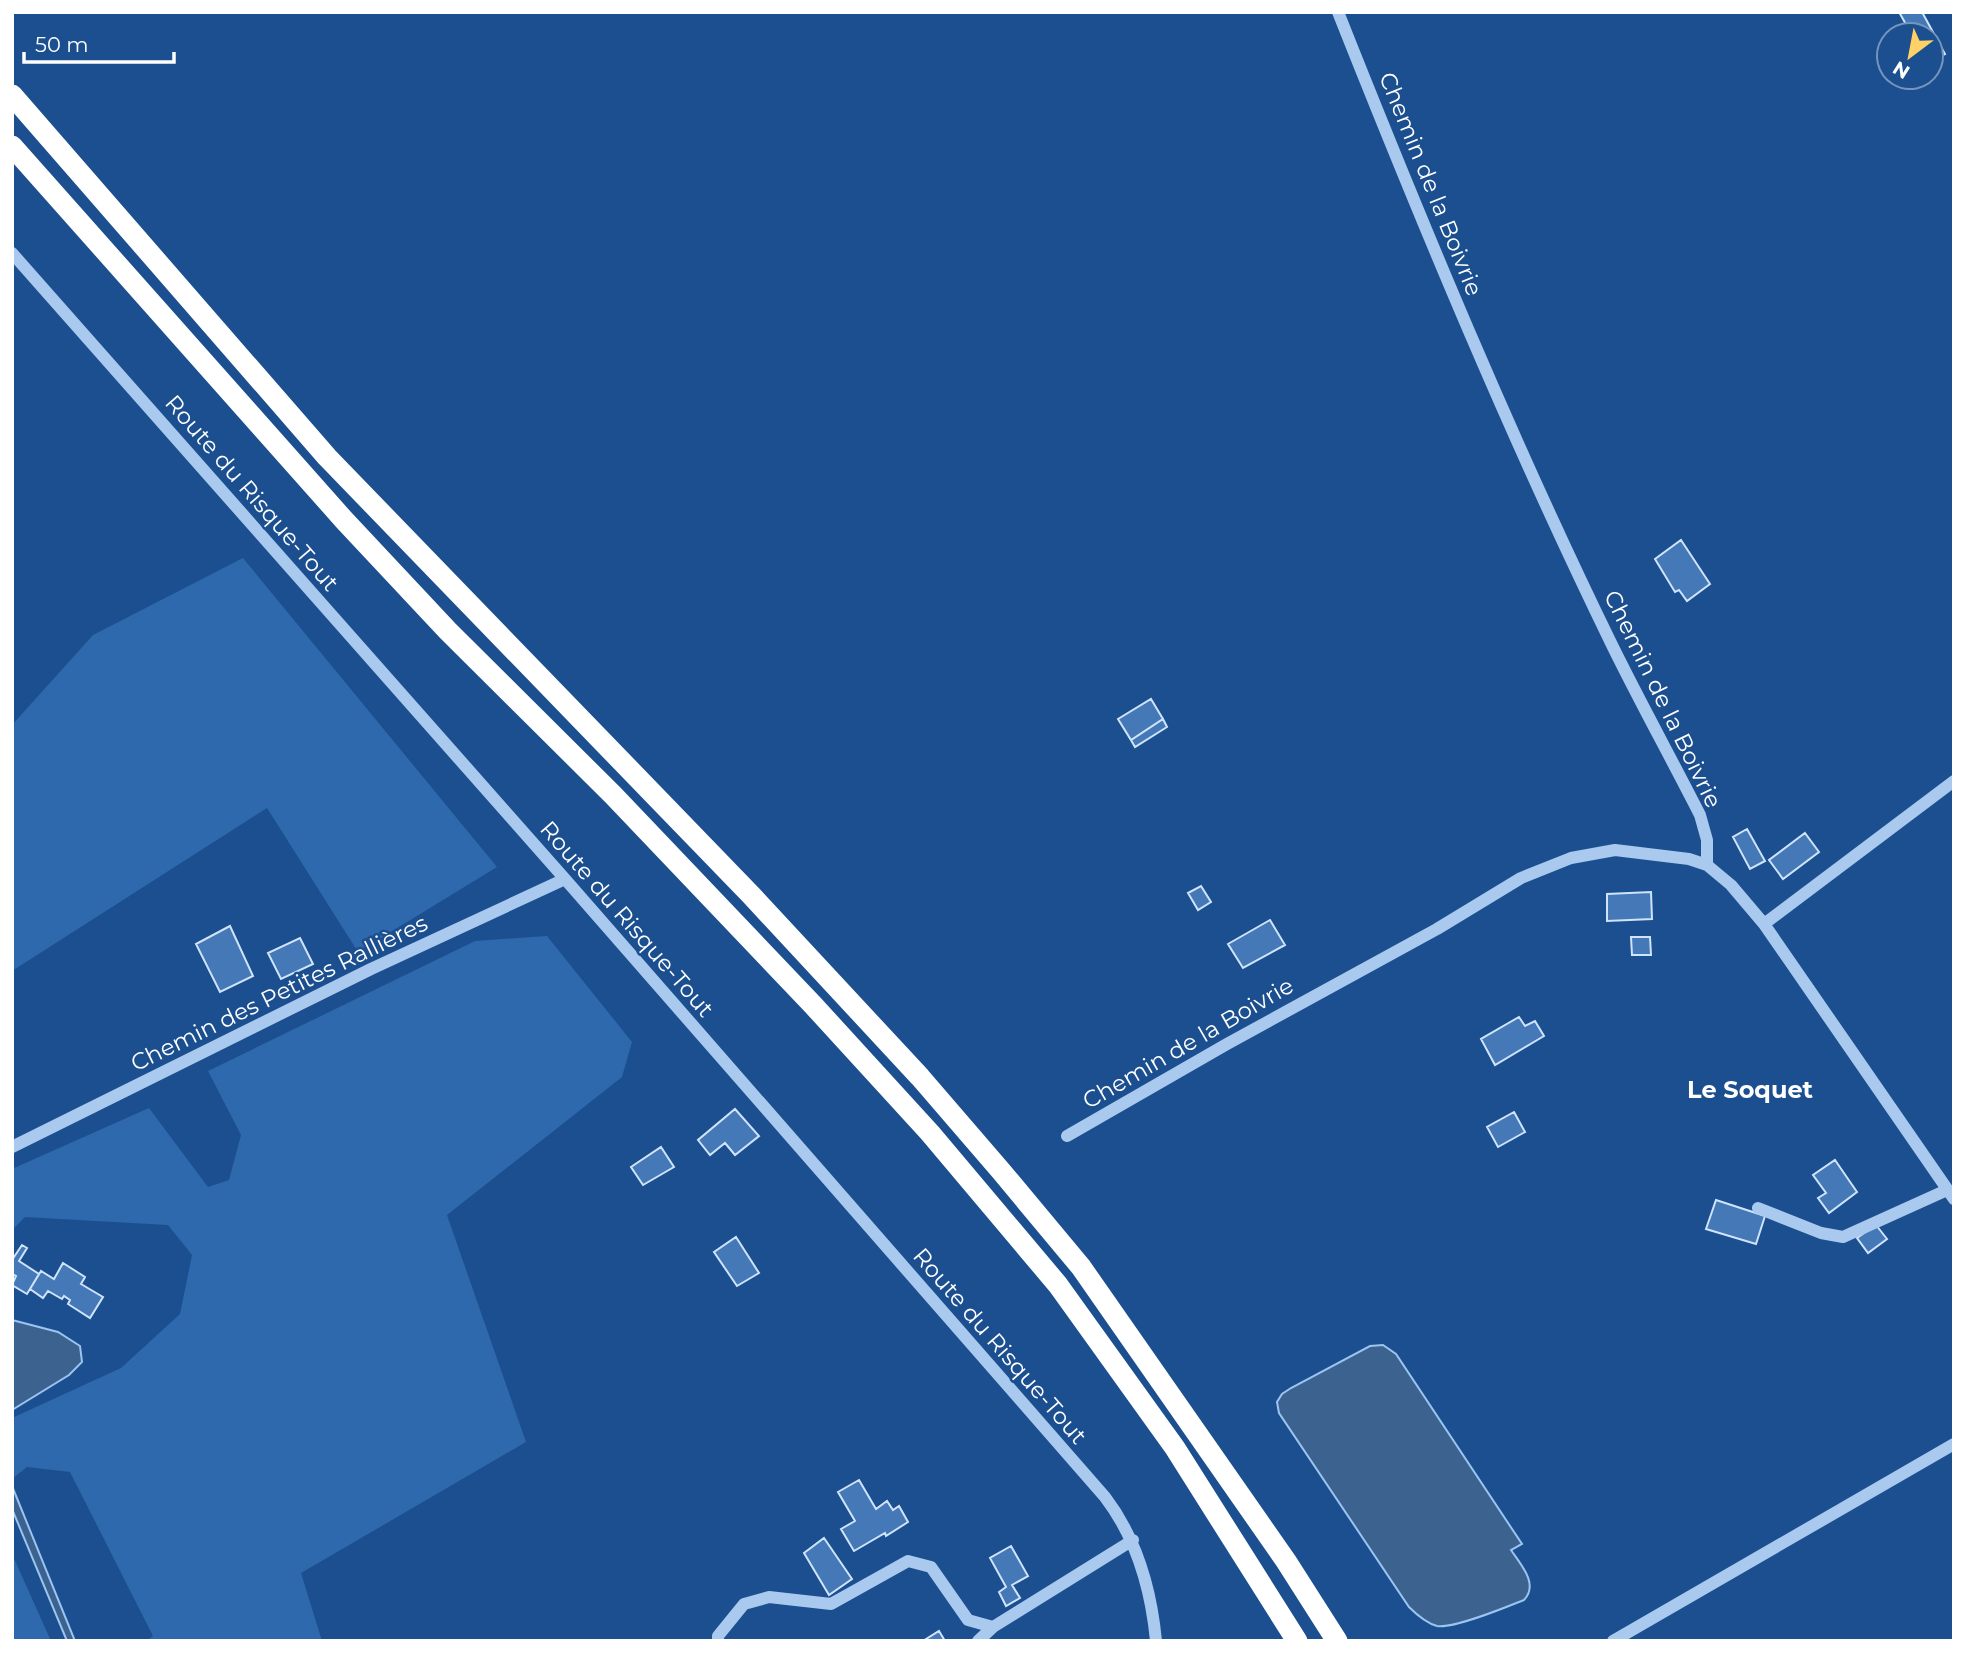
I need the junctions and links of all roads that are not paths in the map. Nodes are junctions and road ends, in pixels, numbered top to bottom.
1 (1338, 12) edge
2 (12, 95) edge
3 (12, 146) edge
4 (12, 253) edge
5 (1954, 781) edge
6 (1707, 865) junction
7 (565, 879) junction
8 (1764, 924) junction
9 (1067, 1136) dead end
10 (12, 1147) edge
11 (1951, 1194) edge
12 (1758, 1208) dead end
13 (1954, 1444) edge
14 (1133, 1540) junction
15 (993, 1628) junction
16 (719, 1641) edge
17 (978, 1641) edge
18 (1157, 1641) edge
19 (1297, 1641) edge
20 (1337, 1641) edge
21 (1613, 1641) edge

1 - 6 street, Chemin de la Boivrie
2 - 20 highway
3 - 19 highway
4 - 7 street, Route du Risque-Tout
5 - 8 street
6 - 8 street
6 - 9 street, Chemin de la Boivrie
7 - 10 street, Chemin des Petites Rallières
7 - 14 street, Route du Risque-Tout
8 - 11 street
11 - 12 street
13 - 21 street
14 - 15 street
14 - 18 street, Route du Risque-Tout
15 - 16 street
15 - 17 street

